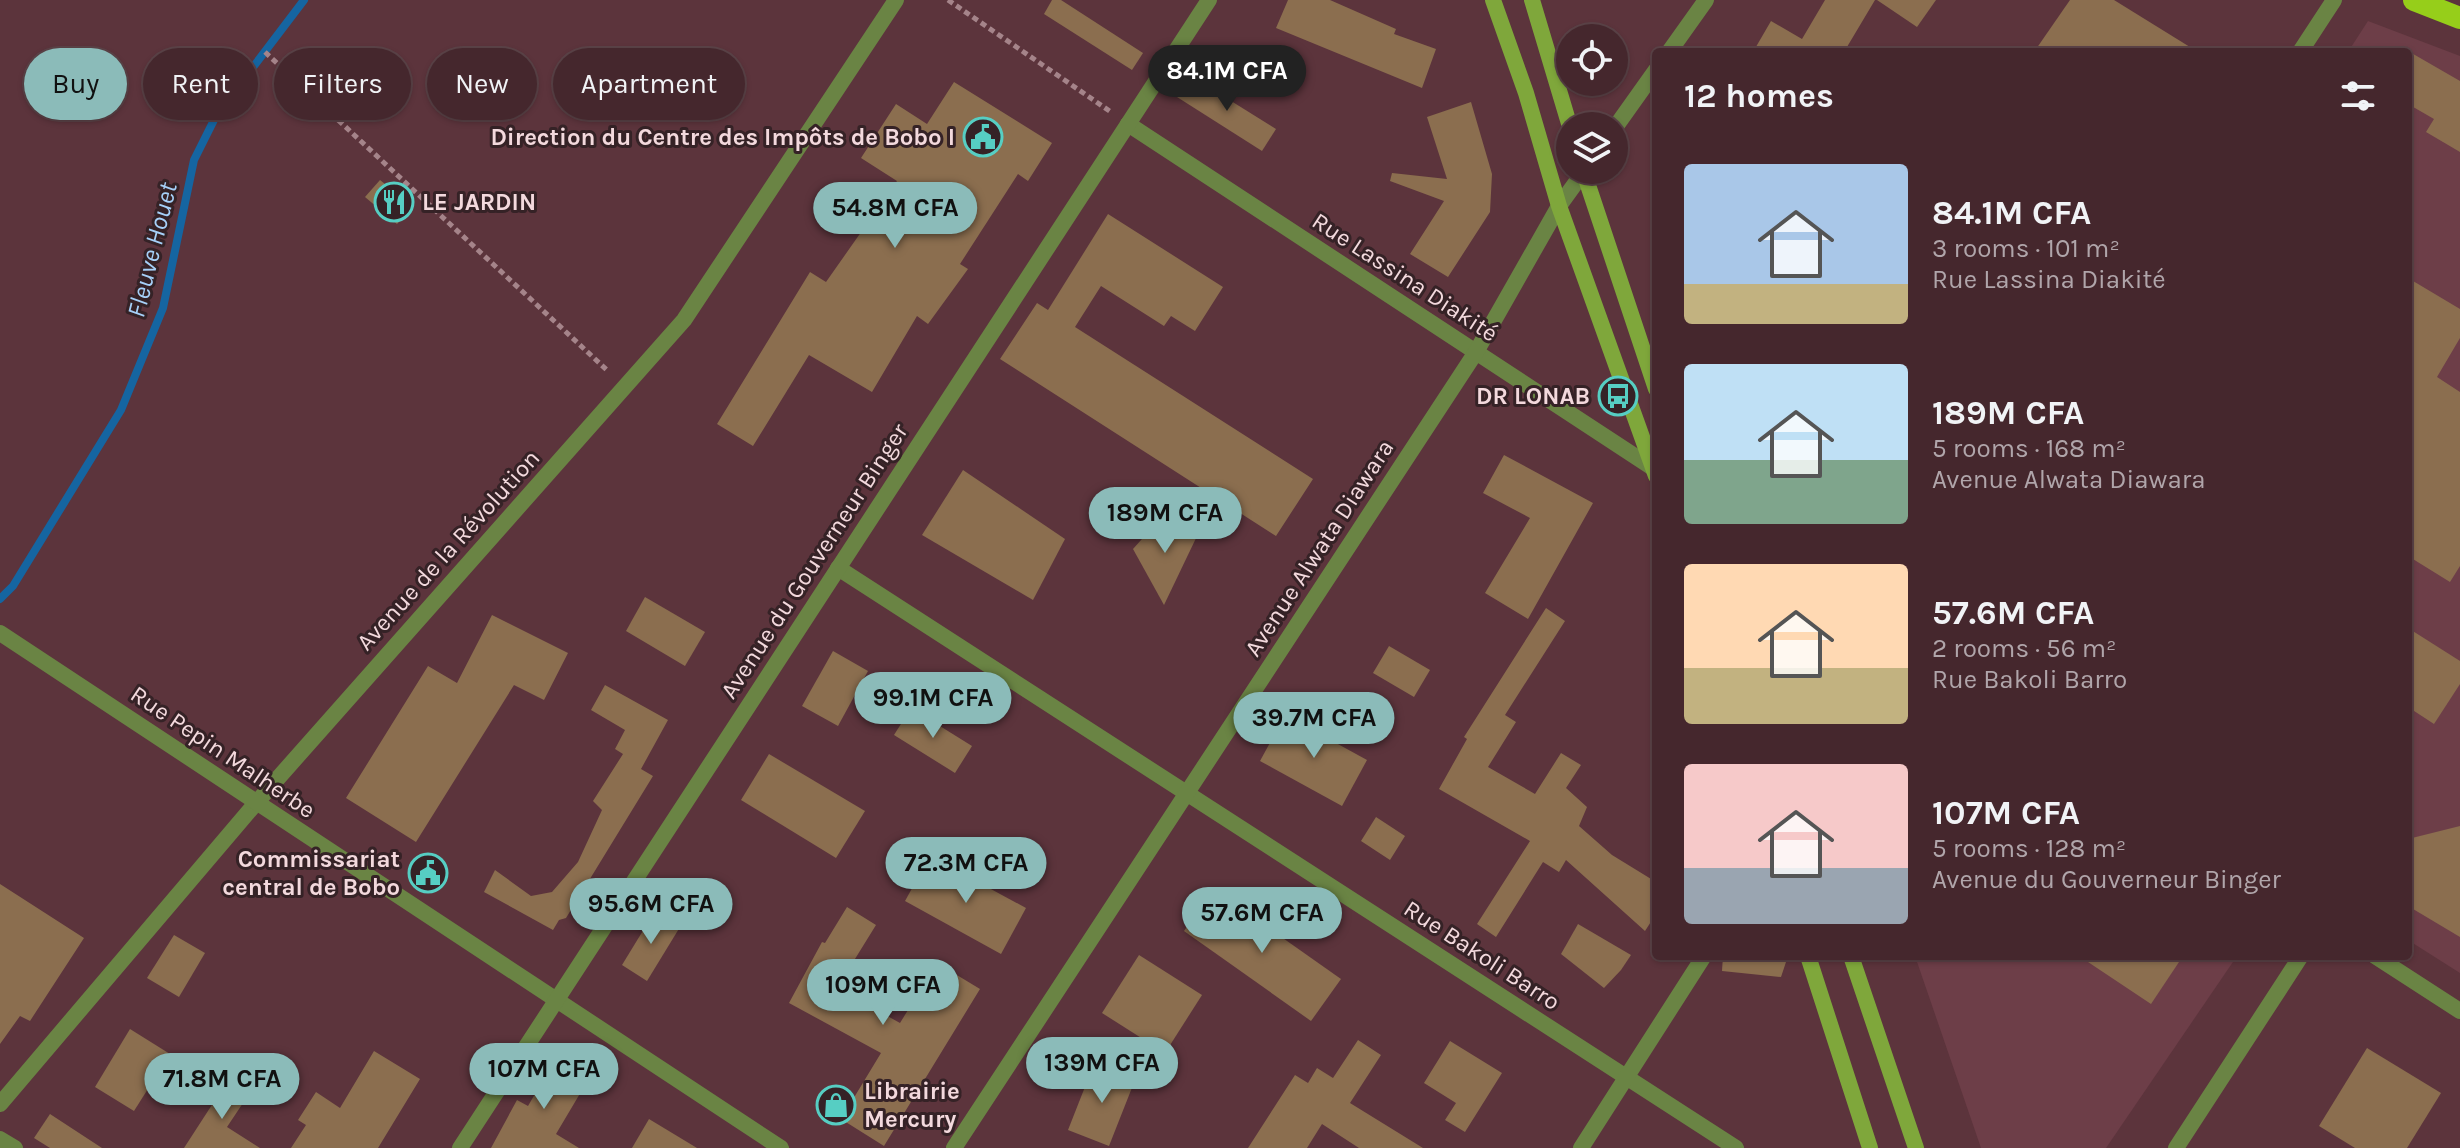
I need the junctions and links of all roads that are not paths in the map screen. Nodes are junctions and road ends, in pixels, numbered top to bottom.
1 (896, 0) edge
2 (1209, 0) edge
3 (1493, 0) edge
4 (1532, 0) edge
5 (1706, 0) edge
6 (2334, 0) edge
7 (2414, 0) edge
8 (2460, 18) edge
9 (1672, 48) edge
10 (2303, 48) edge
11 (1652, 76) edge
12 (1566, 112) edge
13 (1626, 112) edge
14 (1128, 124) junction
15 (1575, 184) edge
16 (1588, 184) edge
17 (1559, 206) junction
18 (1476, 352) junction
19 (1652, 377) edge
20 (1652, 464) edge
21 (1652, 470) edge
22 (838, 568) junction
23 (4, 636) edge
24 (1186, 793) junction
25 (256, 803) junction
26 (1701, 960) edge
27 (1809, 960) edge
28 (1852, 960) edge
29 (2298, 960) edge
30 (2381, 960) edge
31 (556, 1002) junction
32 (2460, 1011) edge
33 (1626, 1077) junction
34 (0, 1104) edge
35 (0, 1139) edge
36 (15, 1148) edge
37 (460, 1148) edge
38 (781, 1148) edge
39 (954, 1148) edge
40 (1581, 1148) edge
41 (1736, 1148) edge
42 (1870, 1148) edge
43 (1916, 1148) edge
44 (2176, 1148) edge

1 - 25 street, Avenue de la Révolution
2 - 14 street, Avenue du Gouverneur Binger
3 - 17 main road
4 - 12 main road
5 - 9 street
6 - 10 street
7 - 8 highway
11 - 13 street
14 - 18 street, Rue Lassina Diakité
14 - 22 street, Avenue du Gouverneur Binger
15 - 17 street, Avenue Alwata Diawara
16 - 19 main road
17 - 18 street, Avenue Alwata Diawara
17 - 20 main road
18 - 21 street, Rue Lassina Diakité
18 - 24 street, Avenue Alwata Diawara
22 - 24 street, Rue Bakoli Barro
22 - 31 street, Avenue du Gouverneur Binger
23 - 25 street, Rue Pepin Malherbe
24 - 33 street, Rue Bakoli Barro
24 - 39 street, Avenue Alwata Diawara
25 - 31 street, Rue Pepin Malherbe
25 - 34 street, Avenue de la Révolution
26 - 33 street
27 - 42 main road
28 - 43 main road
29 - 44 street
30 - 32 street
31 - 37 street, Avenue du Gouverneur Binger
31 - 38 street, Rue Pepin Malherbe
33 - 40 street
33 - 41 street, Rue Bakoli Barro
35 - 36 street

